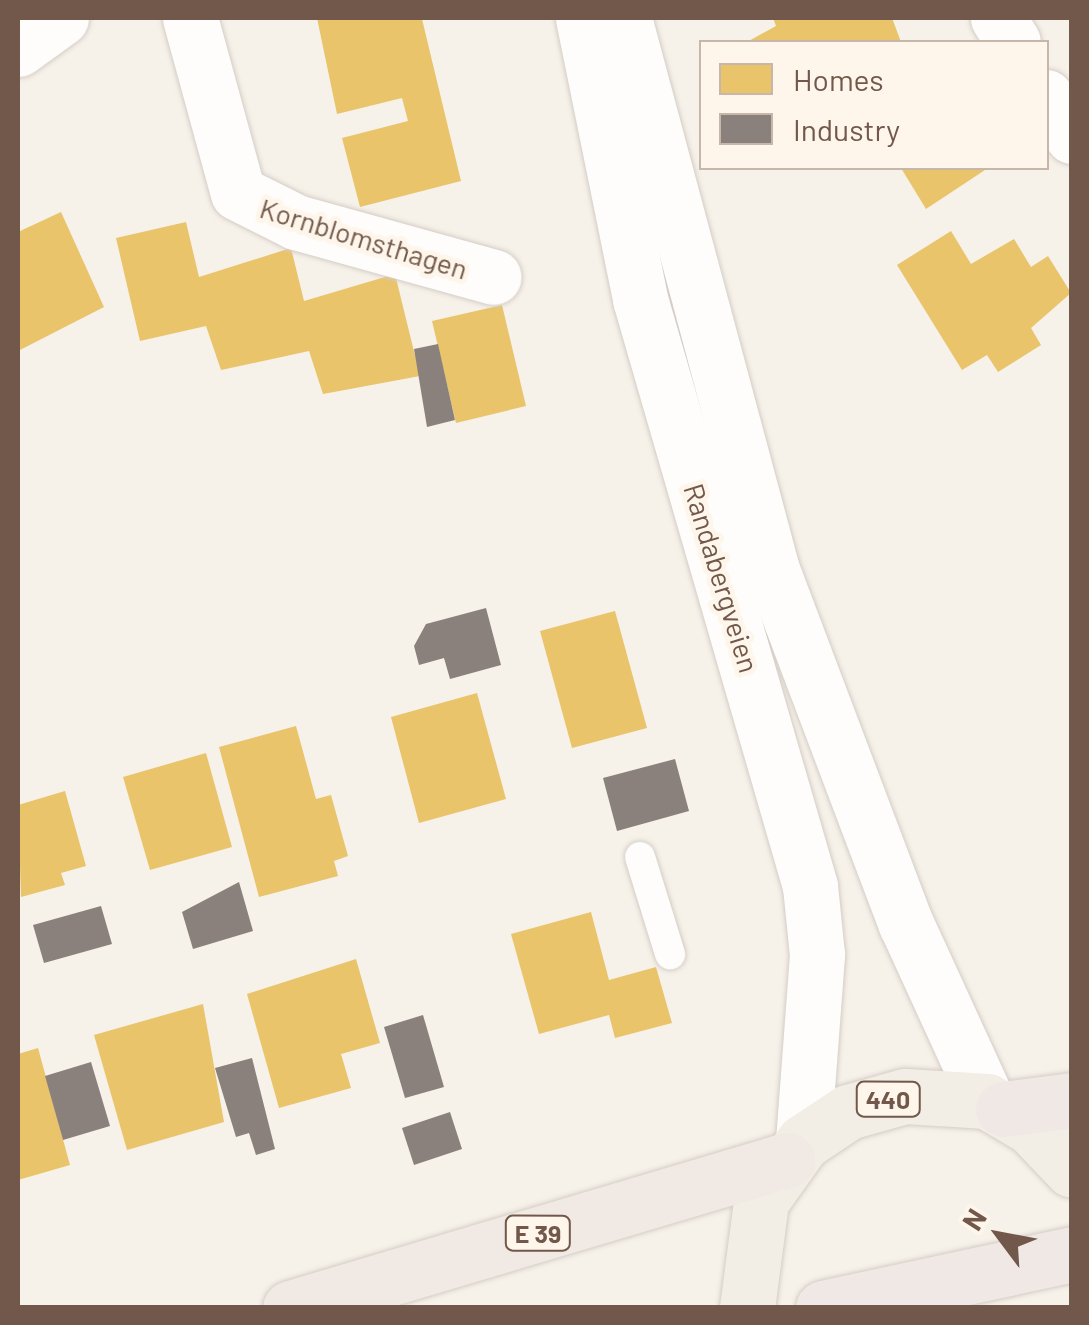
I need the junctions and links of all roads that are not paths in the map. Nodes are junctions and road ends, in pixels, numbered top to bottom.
1 (61, 18) edge
2 (190, 18) edge
3 (582, 18) edge
4 (624, 18) edge
5 (998, 18) edge
6 (1012, 40) edge
7 (18, 49) edge
8 (1049, 101) edge
9 (1072, 136) edge
10 (494, 277) dead end
11 (640, 857) dead end
12 (670, 954) dead end
13 (1072, 1100) edge
14 (995, 1105) junction
15 (795, 1151) junction
16 (1069, 1166) edge
17 (1072, 1254) edge
18 (290, 1308) edge
19 (747, 1308) edge
20 (823, 1308) edge

1 - 7 main road
2 - 10 main road, Kornblomsthagen
3 - 15 main road, Randabergveien
4 - 14 main road, Randabergveien
5 - 6 main road
8 - 9 main road
11 - 12 lane
13 - 14 highway
14 - 15 main road, 440
14 - 16 main road
15 - 18 highway, E 39
15 - 19 main road
17 - 20 highway

